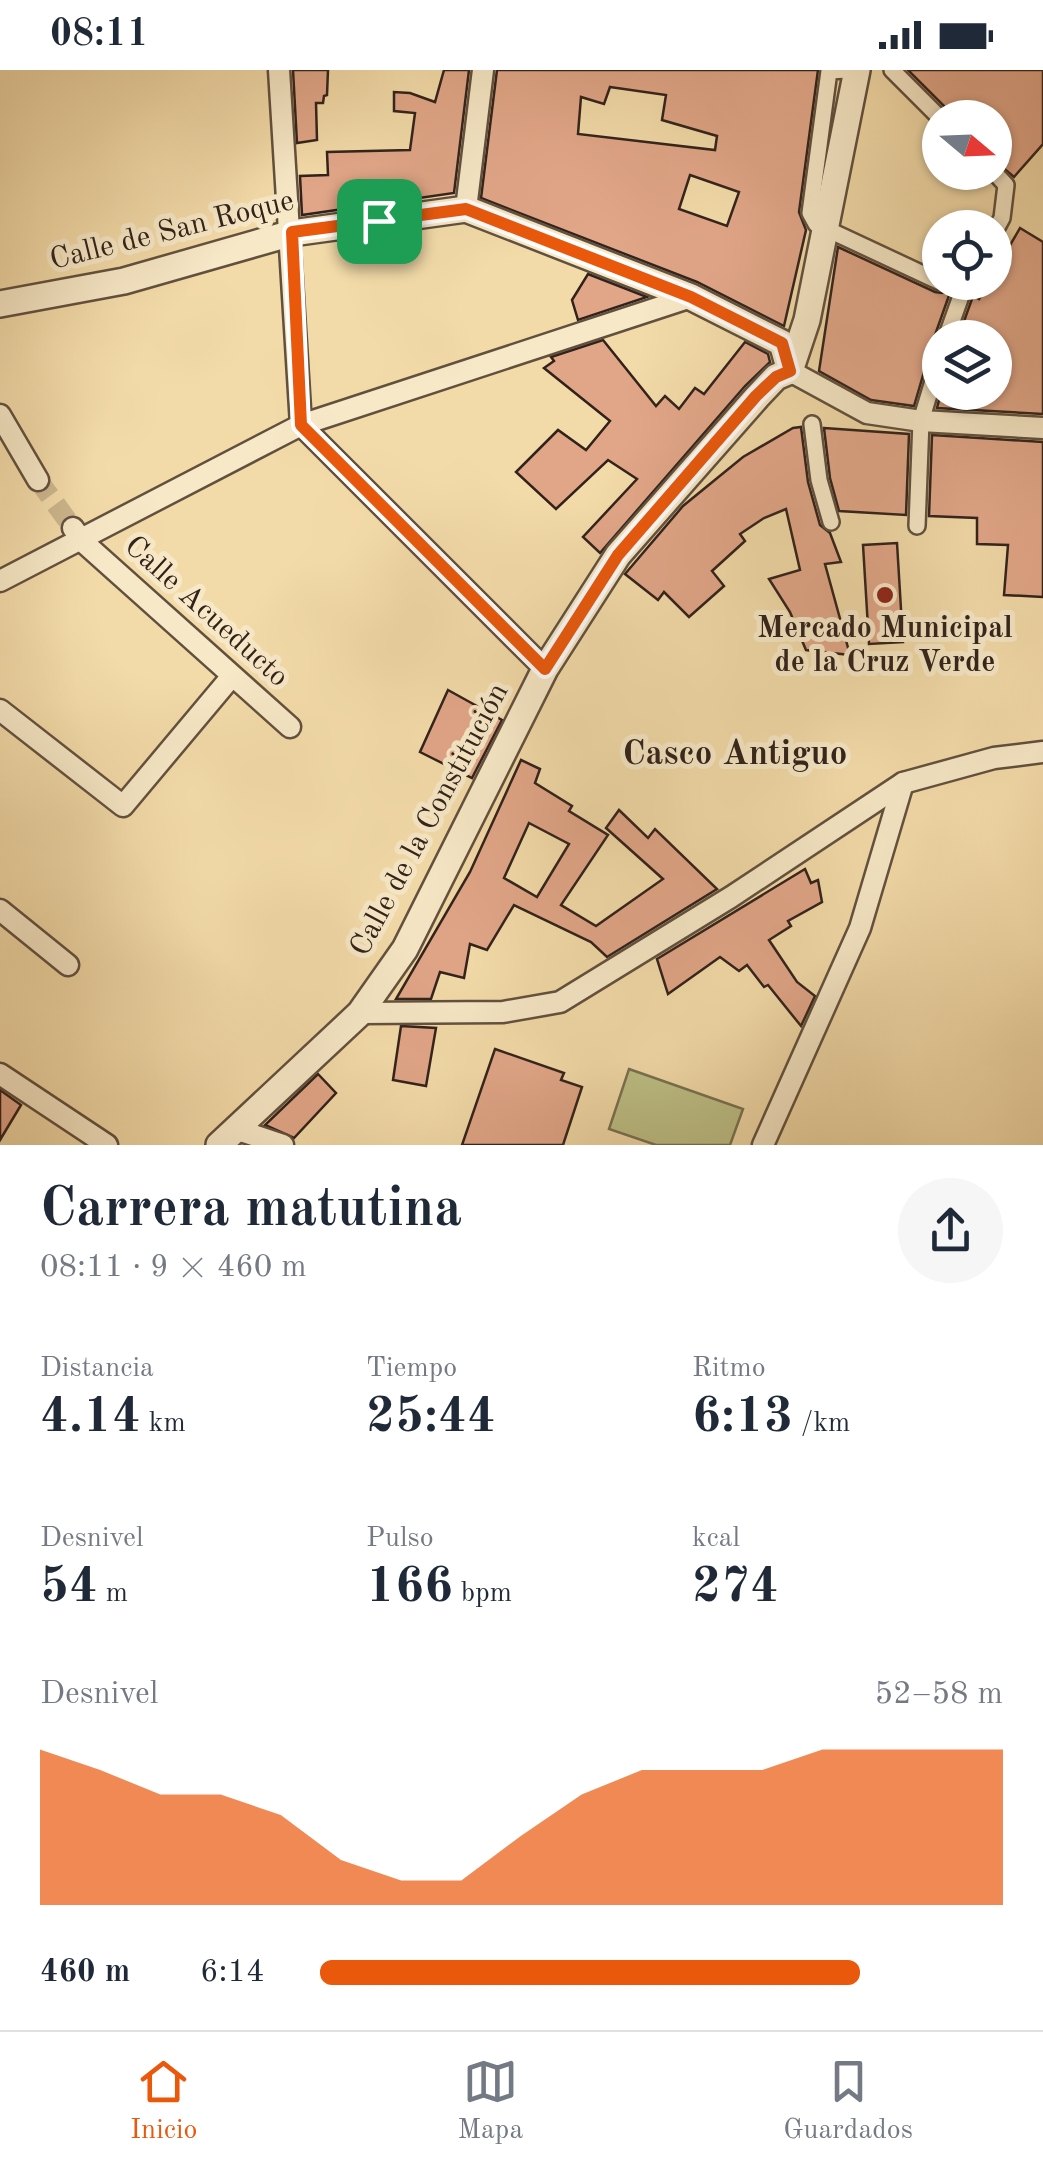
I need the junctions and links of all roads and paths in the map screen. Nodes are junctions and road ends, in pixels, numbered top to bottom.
1 (280, 70) edge
2 (483, 70) edge
3 (846, 70) edge
4 (857, 70) edge
5 (892, 70) edge
6 (922, 100) edge
7 (466, 209) junction
8 (826, 227) junction
9 (292, 232) junction
10 (922, 273) edge
11 (691, 297) junction
12 (0, 304) edge
13 (790, 371) junction
14 (924, 410) edge
15 (0, 415) edge
16 (921, 421) junction
17 (812, 424) dead end
18 (301, 425) junction
19 (1043, 428) edge
20 (38, 480) tunnel mouth
21 (831, 522) dead end
22 (917, 526) dead end
23 (78, 535) junction
24 (0, 581) edge
25 (545, 669) junction
26 (232, 676) junction
27 (0, 710) edge
28 (290, 727) dead end
29 (1043, 752) edge
30 (903, 783) junction
31 (0, 910) edge
32 (68, 965) dead end
33 (360, 1013) junction
34 (0, 1074) edge
35 (227, 1137) edge
36 (107, 1145) edge
37 (284, 1145) edge
38 (763, 1145) edge

1 - 9 street
2 - 7 street
3 - 8 street
4 - 8 street
5 - 6 street
7 - 9 street, Calle de San Roque
7 - 11 street, Calle de San Roque
8 - 10 street
8 - 13 street
9 - 12 street, Calle de San Roque
9 - 18 street
11 - 13 street, Calle de San Roque
11 - 18 street
13 - 16 street
13 - 25 street, Calle de la Constitución
14 - 16 street
15 - 20 street
16 - 19 street
16 - 22 street
17 - 21 street
18 - 23 street
18 - 25 street
23 - 24 street
23 - 26 street, Calle Acueducto
25 - 33 street, Calle de la Constitución
26 - 27 street
26 - 28 street, Calle Acueducto
29 - 30 street
30 - 33 street
30 - 38 street
31 - 32 street
33 - 35 street, Calle de la Constitución
34 - 36 street
35 - 37 street

